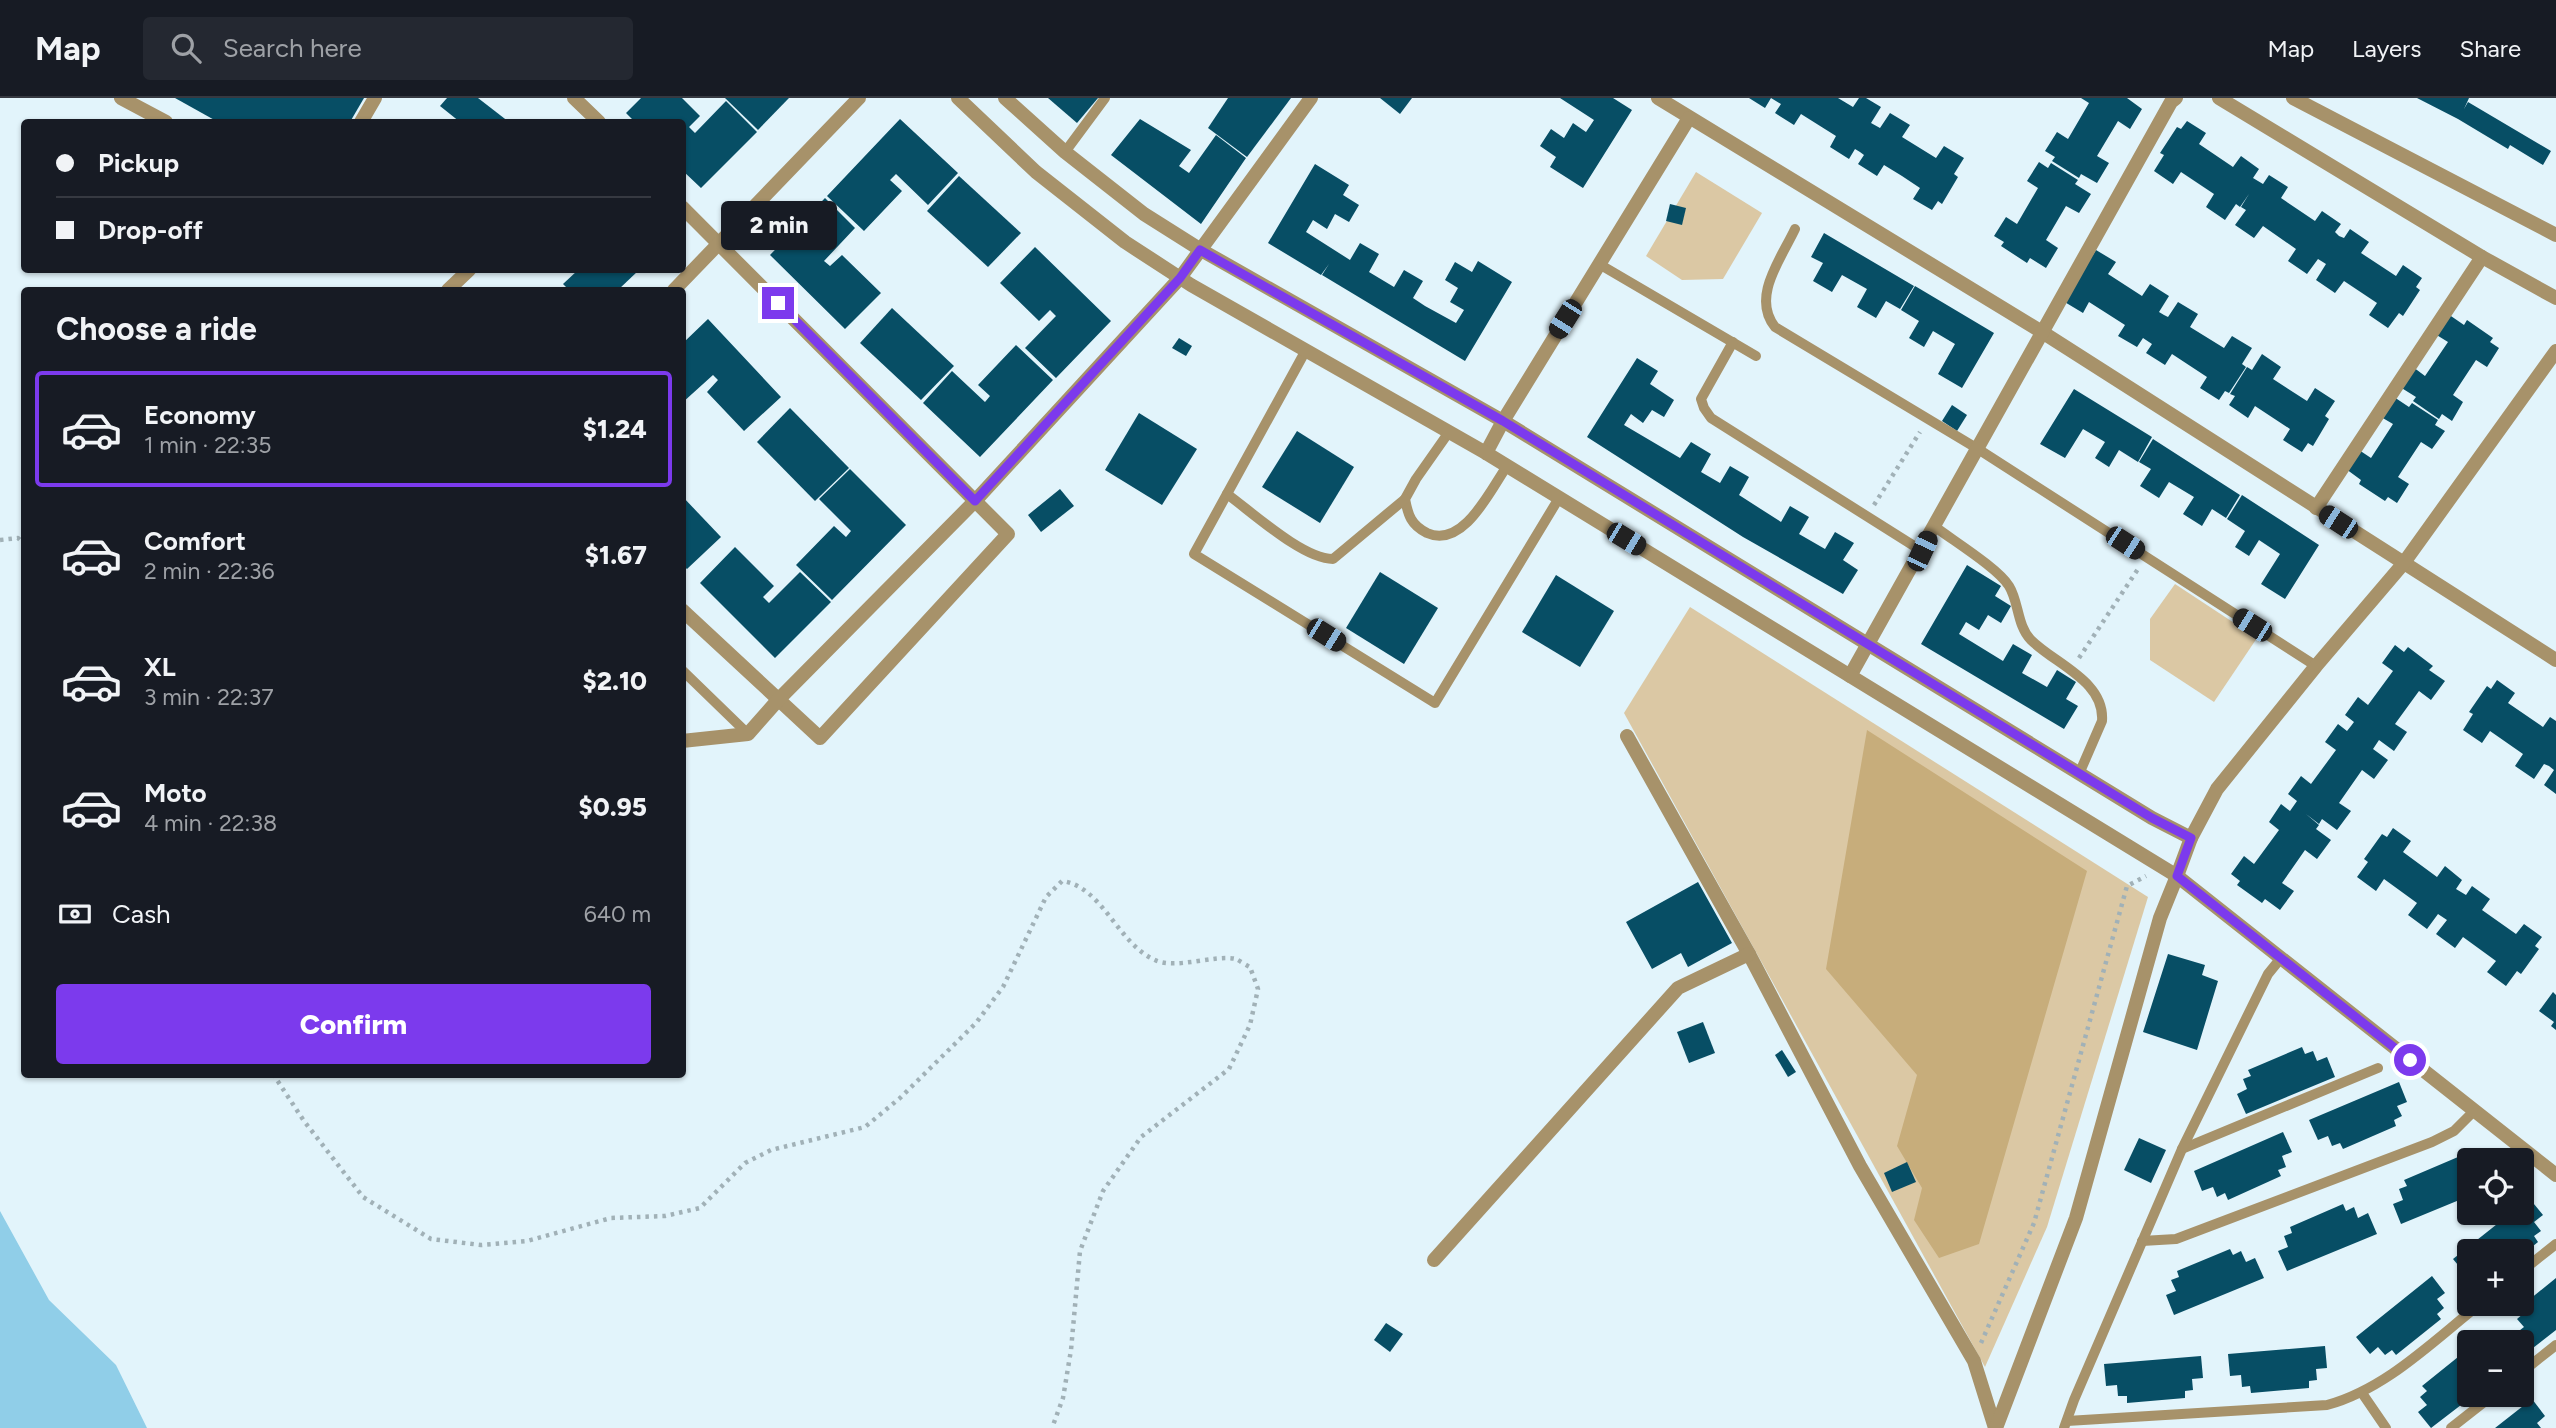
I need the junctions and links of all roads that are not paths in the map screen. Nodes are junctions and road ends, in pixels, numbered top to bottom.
1 (121, 98) edge
2 (375, 98) edge
3 (574, 98) edge
4 (859, 98) edge
5 (958, 98) edge
6 (1005, 98) edge
7 (1105, 98) edge
8 (1311, 98) edge
9 (1658, 98) edge
10 (2176, 98) edge
11 (2219, 98) edge
12 (2293, 98) edge
13 (1689, 118) junction
14 (160, 119) edge
15 (363, 119) edge
16 (596, 119) edge
17 (1065, 152) junction
18 (686, 211) edge
19 (1795, 229) dead end
20 (2556, 235) edge
21 (719, 244) junction
22 (1200, 250) junction
23 (2482, 257) junction
24 (1599, 264) junction
25 (466, 273) edge
26 (1180, 278) junction
27 (451, 287) edge
28 (677, 287) edge
29 (2556, 298) edge
30 (2042, 332) junction
31 (1733, 342) junction
32 (1306, 351) junction
33 (2556, 351) edge
34 (1756, 356) dead end
35 (1503, 421) junction
36 (1449, 432) junction
37 (1978, 449) junction
38 (1486, 453) junction
39 (1507, 466) junction
40 (1227, 494) junction
41 (1559, 498) junction
42 (1405, 499) junction
43 (975, 501) junction
44 (2316, 508) junction
45 (1934, 526) junction
46 (1922, 551) junction
47 (2403, 564) junction
48 (686, 614) edge
49 (1869, 645) junction
50 (2556, 660) edge
51 (2316, 666) junction
52 (686, 674) edge
53 (1850, 676) junction
54 (778, 700) junction
55 (748, 734) junction
56 (1627, 736) dead end
57 (686, 741) edge
58 (2079, 774) junction
59 (2191, 838) junction
60 (2177, 876) junction
61 (1749, 954) junction
62 (2281, 958) junction
63 (2378, 1068) dead end
64 (2474, 1111) junction
65 (2182, 1149) junction
66 (2556, 1175) edge
67 (2142, 1241) junction
68 (2556, 1244) edge
69 (1434, 1260) dead end
70 (2534, 1261) edge
71 (2465, 1316) edge
72 (2556, 1345) edge
73 (2534, 1362) edge
74 (2362, 1393) junction
75 (2478, 1407) edge
76 (2066, 1425) edge
77 (1996, 1428) edge
78 (2385, 1428) edge
79 (2451, 1428) edge

1 - 14 street
2 - 15 street
3 - 16 street
4 - 21 street
5 - 26 street
6 - 17 street
7 - 17 lane
8 - 22 street
9 - 13 street
10 - 30 street
11 - 23 street
12 - 20 street
13 - 24 street
13 - 30 street
17 - 22 street
18 - 21 street
19 - 37 lane
21 - 28 street
21 - 43 street
22 - 26 street
22 - 35 street
23 - 29 street
23 - 44 street
24 - 31 lane
24 - 35 street
25 - 27 street
26 - 32 street
26 - 43 street
30 - 37 street
30 - 44 street
31 - 34 lane
31 - 46 lane
32 - 36 street
32 - 40 lane
33 - 47 street
35 - 38 street
35 - 49 street
36 - 38 street
36 - 42 lane
37 - 45 street
37 - 51 lane
38 - 39 street
39 - 41 street
39 - 42 lane
40 - 41 lane
40 - 42 lane
41 - 53 street
43 - 54 street
43 - 54 street
44 - 47 street
45 - 46 street
45 - 58 lane
46 - 49 street
47 - 50 street
47 - 51 street
48 - 54 street
49 - 53 street
49 - 58 street
51 - 59 street
52 - 55 lane
53 - 60 street
54 - 55 street
55 - 57 street
56 - 61 street
58 - 59 street
59 - 60 street
60 - 62 street
60 - 77 street
61 - 69 street
61 - 77 street
62 - 64 street
62 - 65 lane
63 - 65 lane
64 - 66 street
64 - 67 lane
65 - 67 lane
67 - 76 lane
68 - 70 lane
71 - 74 lane
72 - 73 lane
74 - 76 lane
74 - 78 lane
75 - 79 lane

